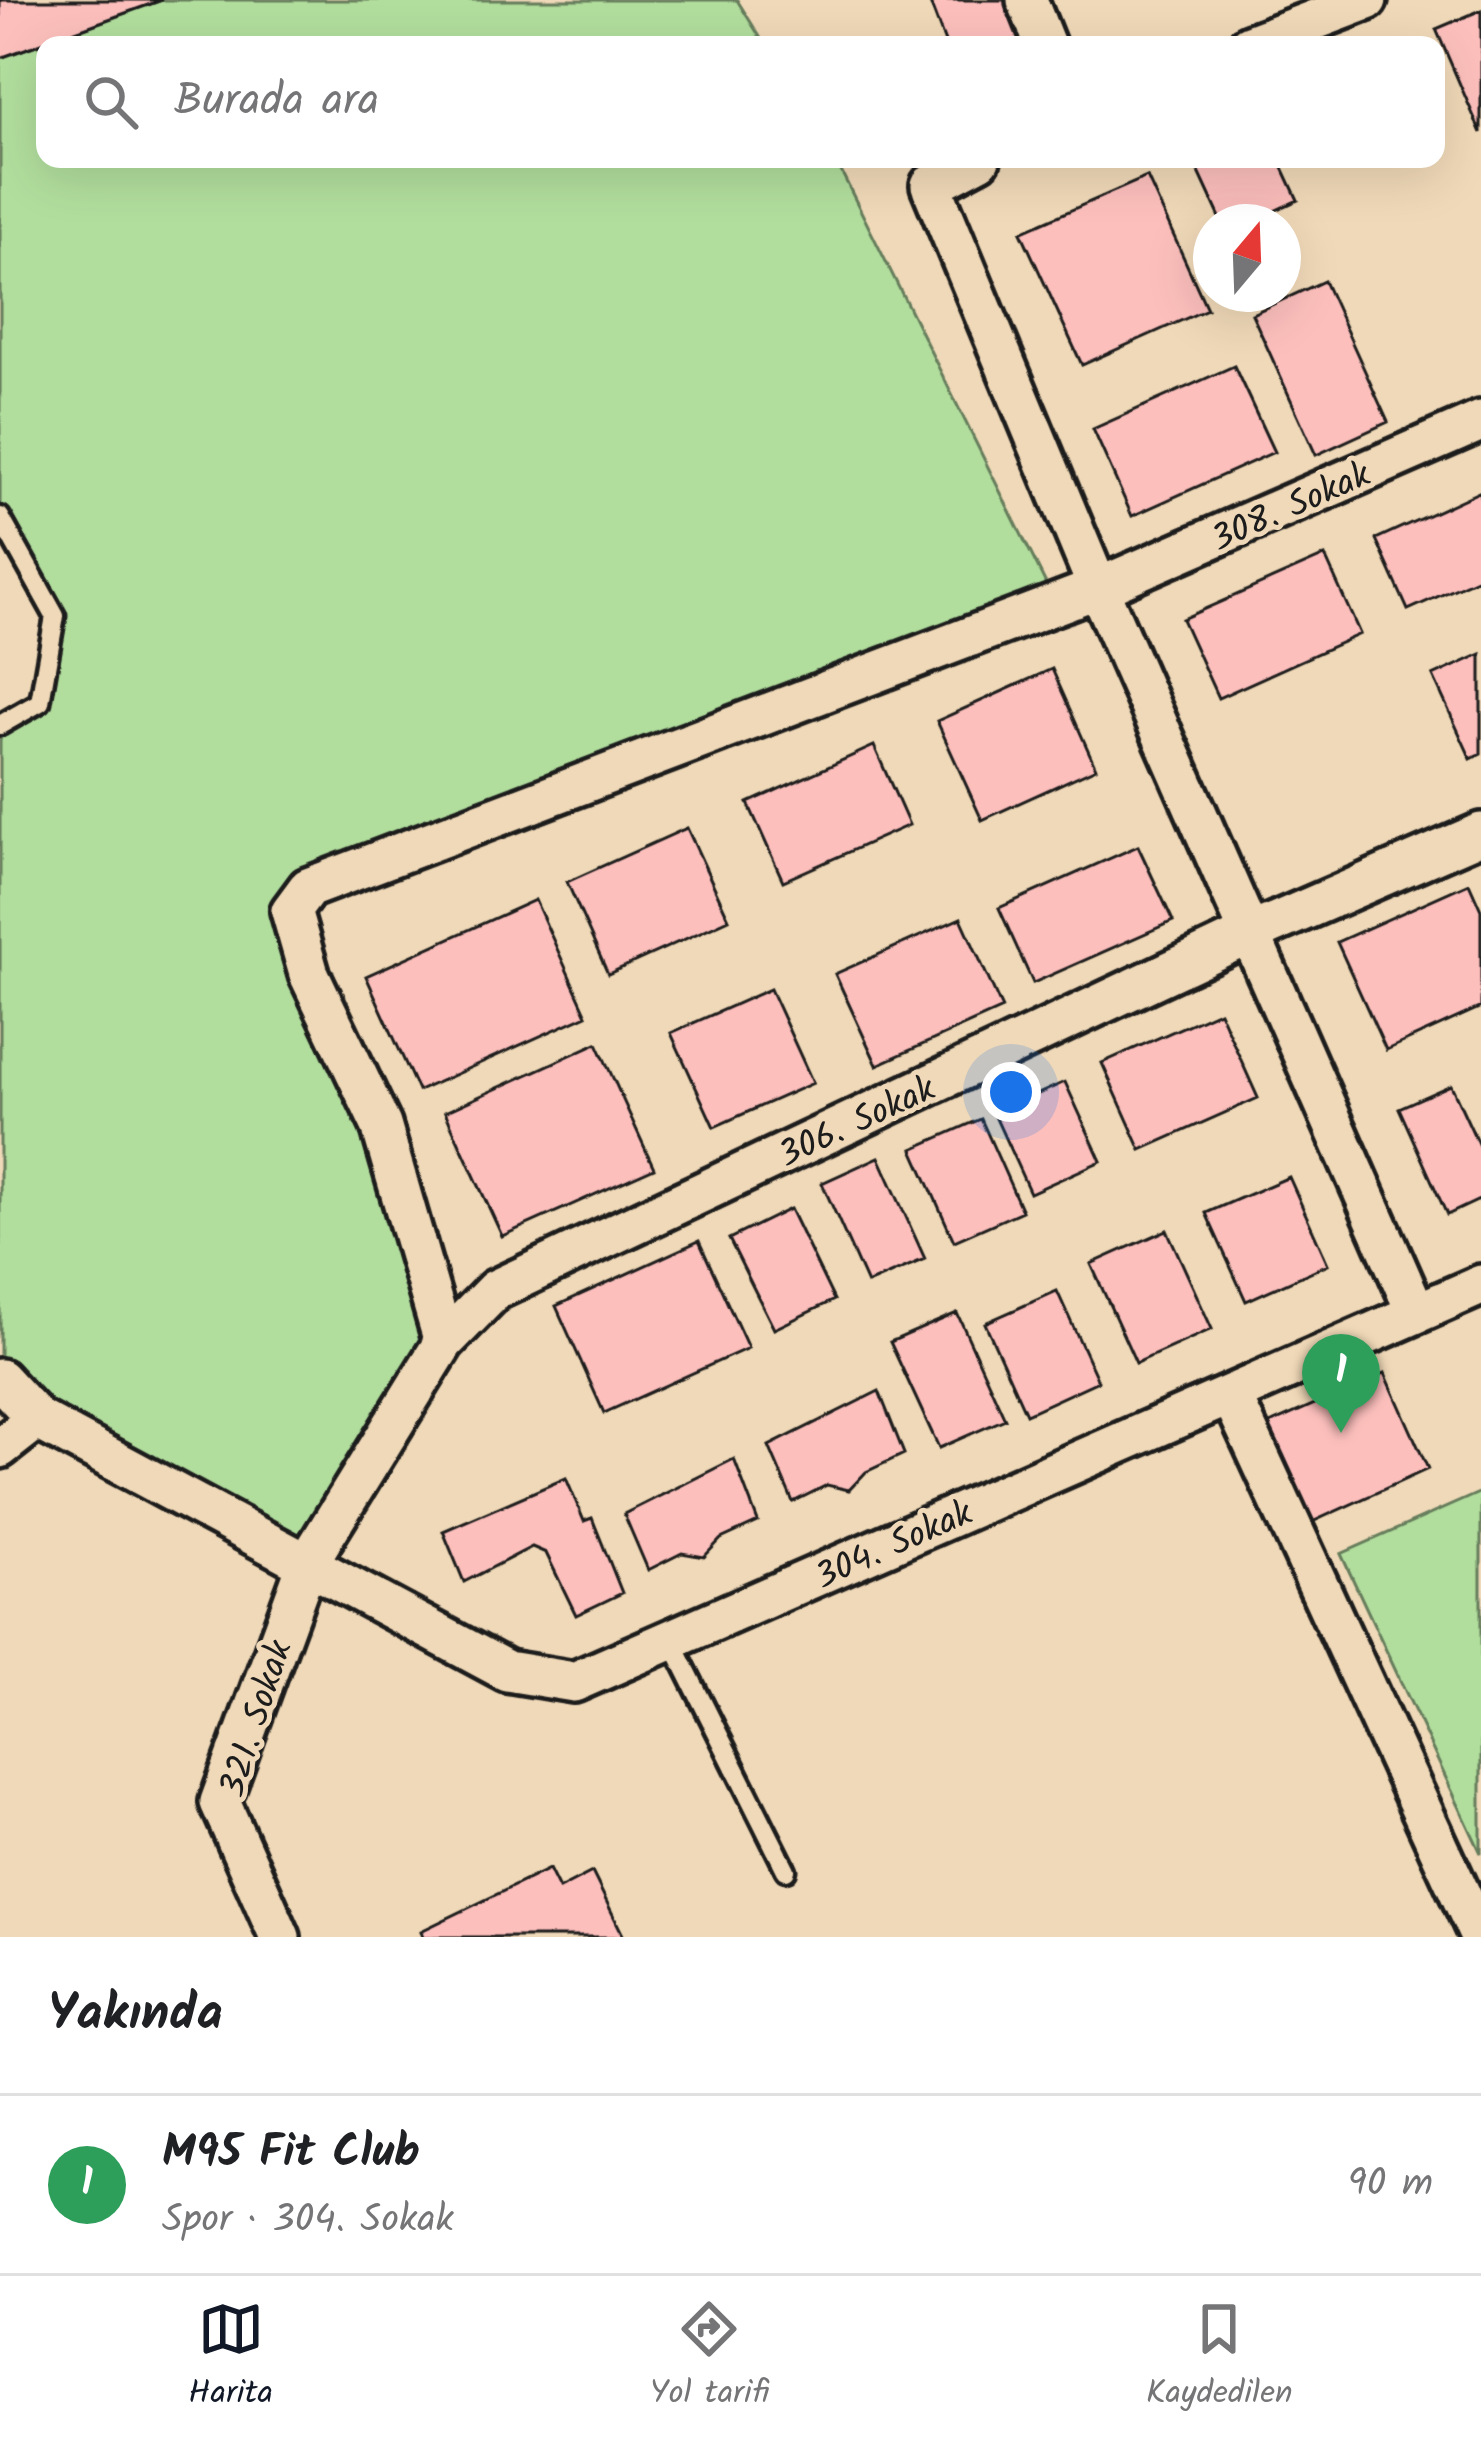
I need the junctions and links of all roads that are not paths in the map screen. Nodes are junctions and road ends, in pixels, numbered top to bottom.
1 (1027, 0) edge
2 (1367, 0) edge
3 (1041, 36) edge
4 (1273, 36) edge
5 (963, 168) edge
6 (1481, 421) edge
7 (0, 517) edge
8 (1098, 589) junction
9 (0, 725) edge
10 (1481, 833) edge
11 (1249, 934) junction
12 (1481, 1285) edge
13 (1416, 1312) junction
14 (444, 1342) junction
15 (0, 1379) edge
16 (1232, 1395) junction
17 (37, 1419) junction
18 (0, 1448) edge
19 (307, 1564) junction
20 (670, 1640) junction
21 (786, 1870) dead end
22 (280, 1937) edge
23 (1480, 1937) edge

1 - 3 street
2 - 4 street
5 - 8 street
6 - 8 street, 308. Sokak
7 - 9 lane
8 - 11 street
8 - 14 street, 308. Sokak
10 - 11 street, 306. Sokak
11 - 13 street
11 - 14 street, 306. Sokak
12 - 13 street, 304. Sokak
13 - 16 street, 304. Sokak
14 - 19 street, 306. Sokak
15 - 17 street, 304. Sokak
16 - 20 street, 304. Sokak
16 - 23 street
17 - 18 street
17 - 19 street, 304. Sokak
19 - 20 street, 304. Sokak
19 - 22 street, 321. Sokak
20 - 21 lane

